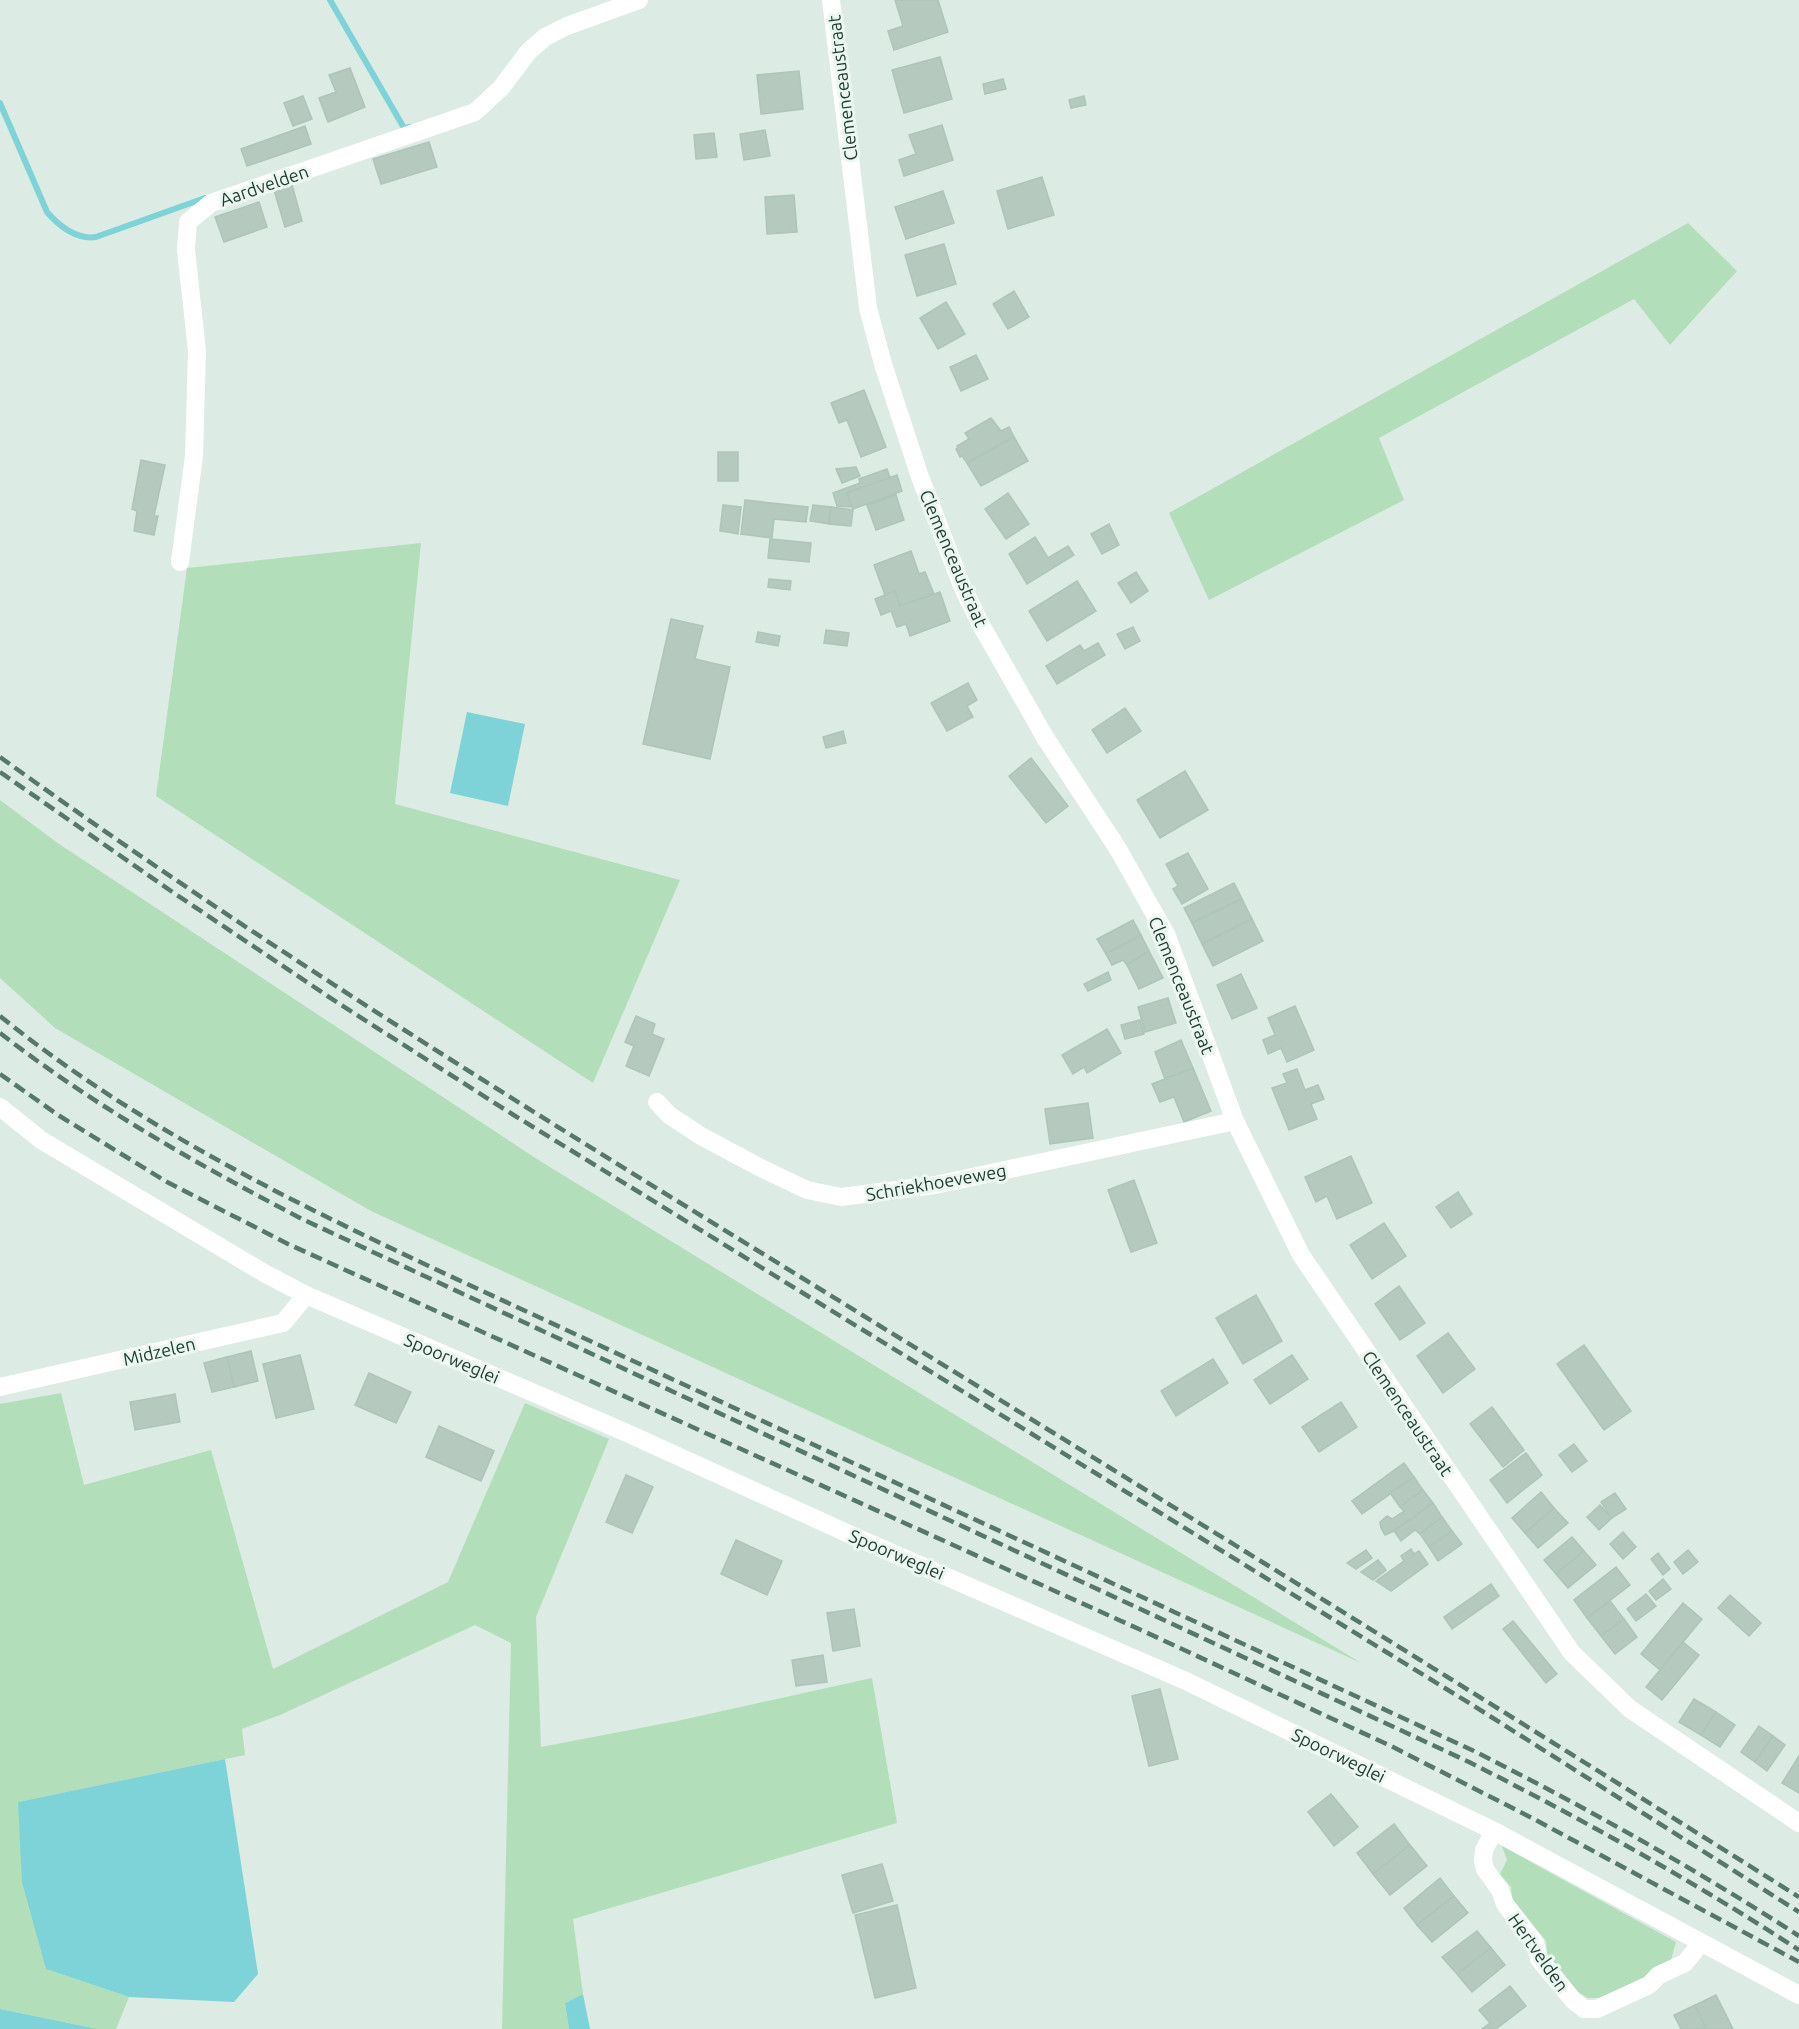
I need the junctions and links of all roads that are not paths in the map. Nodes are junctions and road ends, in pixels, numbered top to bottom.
1 (639, 0) edge
2 (831, 0) edge
3 (180, 562) dead end
4 (657, 1102) dead end
5 (0, 1107) edge
6 (1235, 1121) junction
7 (306, 1295) junction
8 (0, 1387) edge
9 (1799, 1823) edge
10 (1494, 1831) junction
11 (1701, 1943) junction
12 (1799, 1995) edge

1 - 3 street, Aardvelden
2 - 6 street, Clemenceaustraat
4 - 6 street, Schriekhoeveweg
5 - 7 street, Spoorweglei
6 - 9 street, Clemenceaustraat
7 - 8 street, Midzelen
7 - 10 street, Spoorweglei
10 - 11 street, Spoorweglei
10 - 11 street, Hertvelden
11 - 12 street, Spoorweglei

